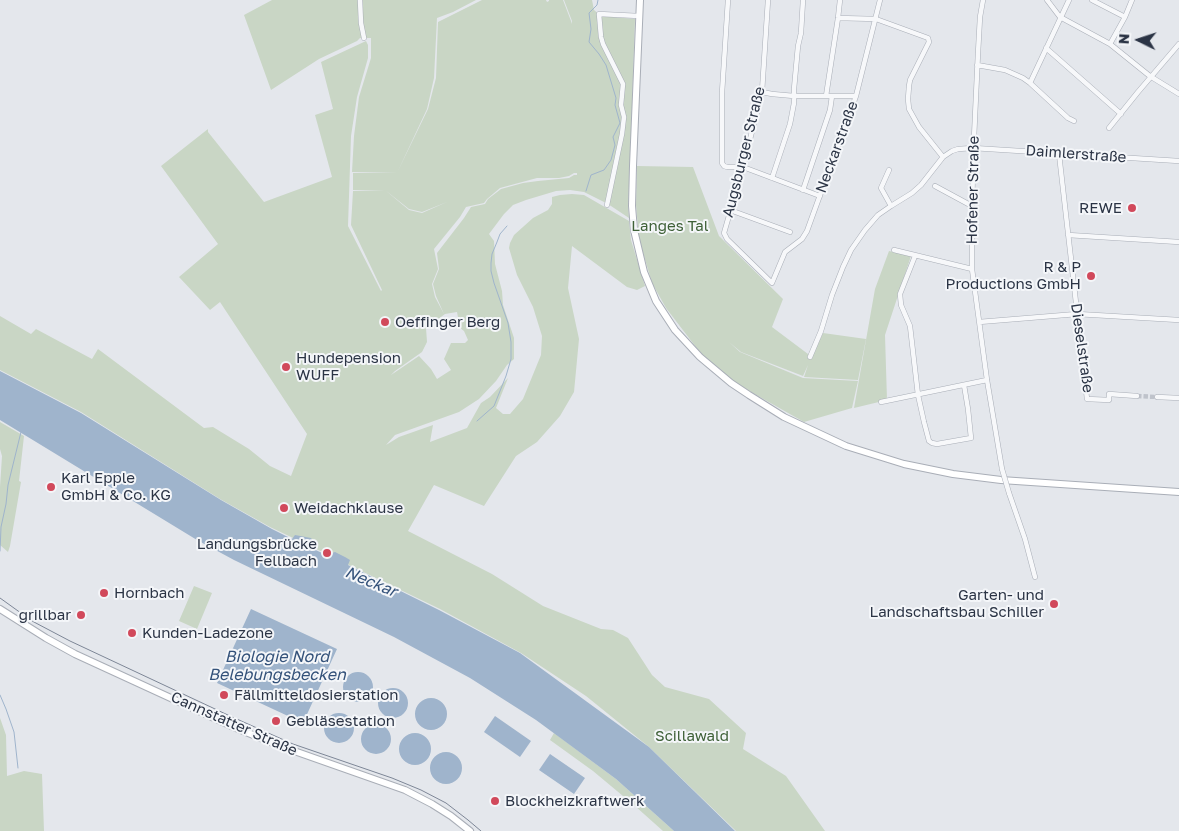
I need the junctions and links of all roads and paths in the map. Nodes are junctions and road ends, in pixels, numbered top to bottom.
1 (360, 0) edge
2 (640, 0) edge
3 (728, 0) edge
4 (768, 0) edge
5 (803, 0) edge
6 (840, 0) edge
7 (880, 0) edge
8 (983, 0) edge
9 (1047, 0) edge
10 (1069, 0) edge
11 (1092, 0) edge
12 (1132, 0) edge
13 (639, 16) junction
14 (1060, 17) junction
15 (1125, 17) junction
16 (838, 18) junction
17 (876, 19) junction
18 (364, 38) dead end
19 (1110, 44) junction
20 (1179, 44) edge
21 (1046, 48) junction
22 (977, 65) junction
23 (1152, 77) junction
24 (1030, 83) junction
25 (762, 92) junction
26 (1179, 94) edge
27 (794, 96) junction
28 (826, 96) junction
29 (832, 96) junction
30 (856, 96) junction
31 (1121, 114) junction
32 (1074, 121) dead end
33 (1109, 128) dead end
34 (974, 148) junction
35 (1059, 154) junction
36 (943, 157) junction
37 (1179, 162) edge
38 (743, 167) junction
39 (889, 170) dead end
40 (772, 178) junction
41 (935, 186) dead end
42 (803, 190) junction
43 (820, 196) junction
44 (607, 205) dead end
45 (890, 206) junction
46 (972, 206) junction
47 (730, 210) junction
48 (790, 232) dead end
49 (1068, 235) junction
50 (1179, 242) edge
51 (894, 250) dead end
52 (915, 256) junction
53 (972, 270) junction
54 (772, 283) joint
55 (1077, 314) junction
56 (1179, 320) edge
57 (979, 322) junction
58 (810, 356) dead end
59 (987, 380) junction
60 (964, 385) junction
61 (918, 394) junction
62 (1137, 396) tunnel mouth
63 (1157, 398) tunnel mouth
64 (1179, 398) edge
65 (881, 402) dead end
66 (1179, 492) edge
67 (1034, 577) dead end
68 (0, 609) edge
69 (470, 831) edge

1 - 18 street
2 - 13 main road
3 - 38 street
4 - 25 street, Augsburger Straße
5 - 27 street
6 - 16 street
7 - 17 street, Neckarstraße
8 - 22 street, Hofener Straße
9 - 14 street
10 - 14 street
11 - 15 street
12 - 15 street
13 - 44 street
13 - 66 main road
14 - 19 street
14 - 21 street
15 - 19 street
16 - 17 street
16 - 28 street
17 - 30 street, Neckarstraße
17 - 36 street
19 - 23 street
20 - 23 street
21 - 24 street
21 - 31 street
22 - 24 street
22 - 34 street, Hofener Straße
23 - 26 street
23 - 31 street
24 - 32 street
25 - 27 street
25 - 38 street, Augsburger Straße
27 - 28 street
27 - 40 street
28 - 29 street
29 - 30 street
29 - 42 street
30 - 43 street, Neckarstraße
31 - 33 street
34 - 35 street, Daimlerstraße
34 - 36 street, Daimlerstraße
34 - 46 street, Hofener Straße
35 - 37 street, Daimlerstraße
35 - 49 street, Dieselstraße
36 - 45 street
38 - 40 street
38 - 47 street, Augsburger Straße
39 - 45 street
40 - 42 street
41 - 46 street
42 - 43 street
43 - 54 street, Neckarstraße
45 - 58 street
46 - 53 street, Hofener Straße
47 - 48 street
47 - 54 street, Augsburger Straße
49 - 50 street
49 - 55 street, Dieselstraße
51 - 52 street
52 - 53 street
52 - 61 street
53 - 57 street, Hofener Straße
55 - 56 street
55 - 57 street
55 - 62 street, Dieselstraße
57 - 59 street, Hofener Straße
59 - 60 street
59 - 67 street, Hofener Straße, bridge
60 - 61 street
60 - 61 street
61 - 65 street
63 - 64 street
68 - 69 main road, Cannstatter Straße

